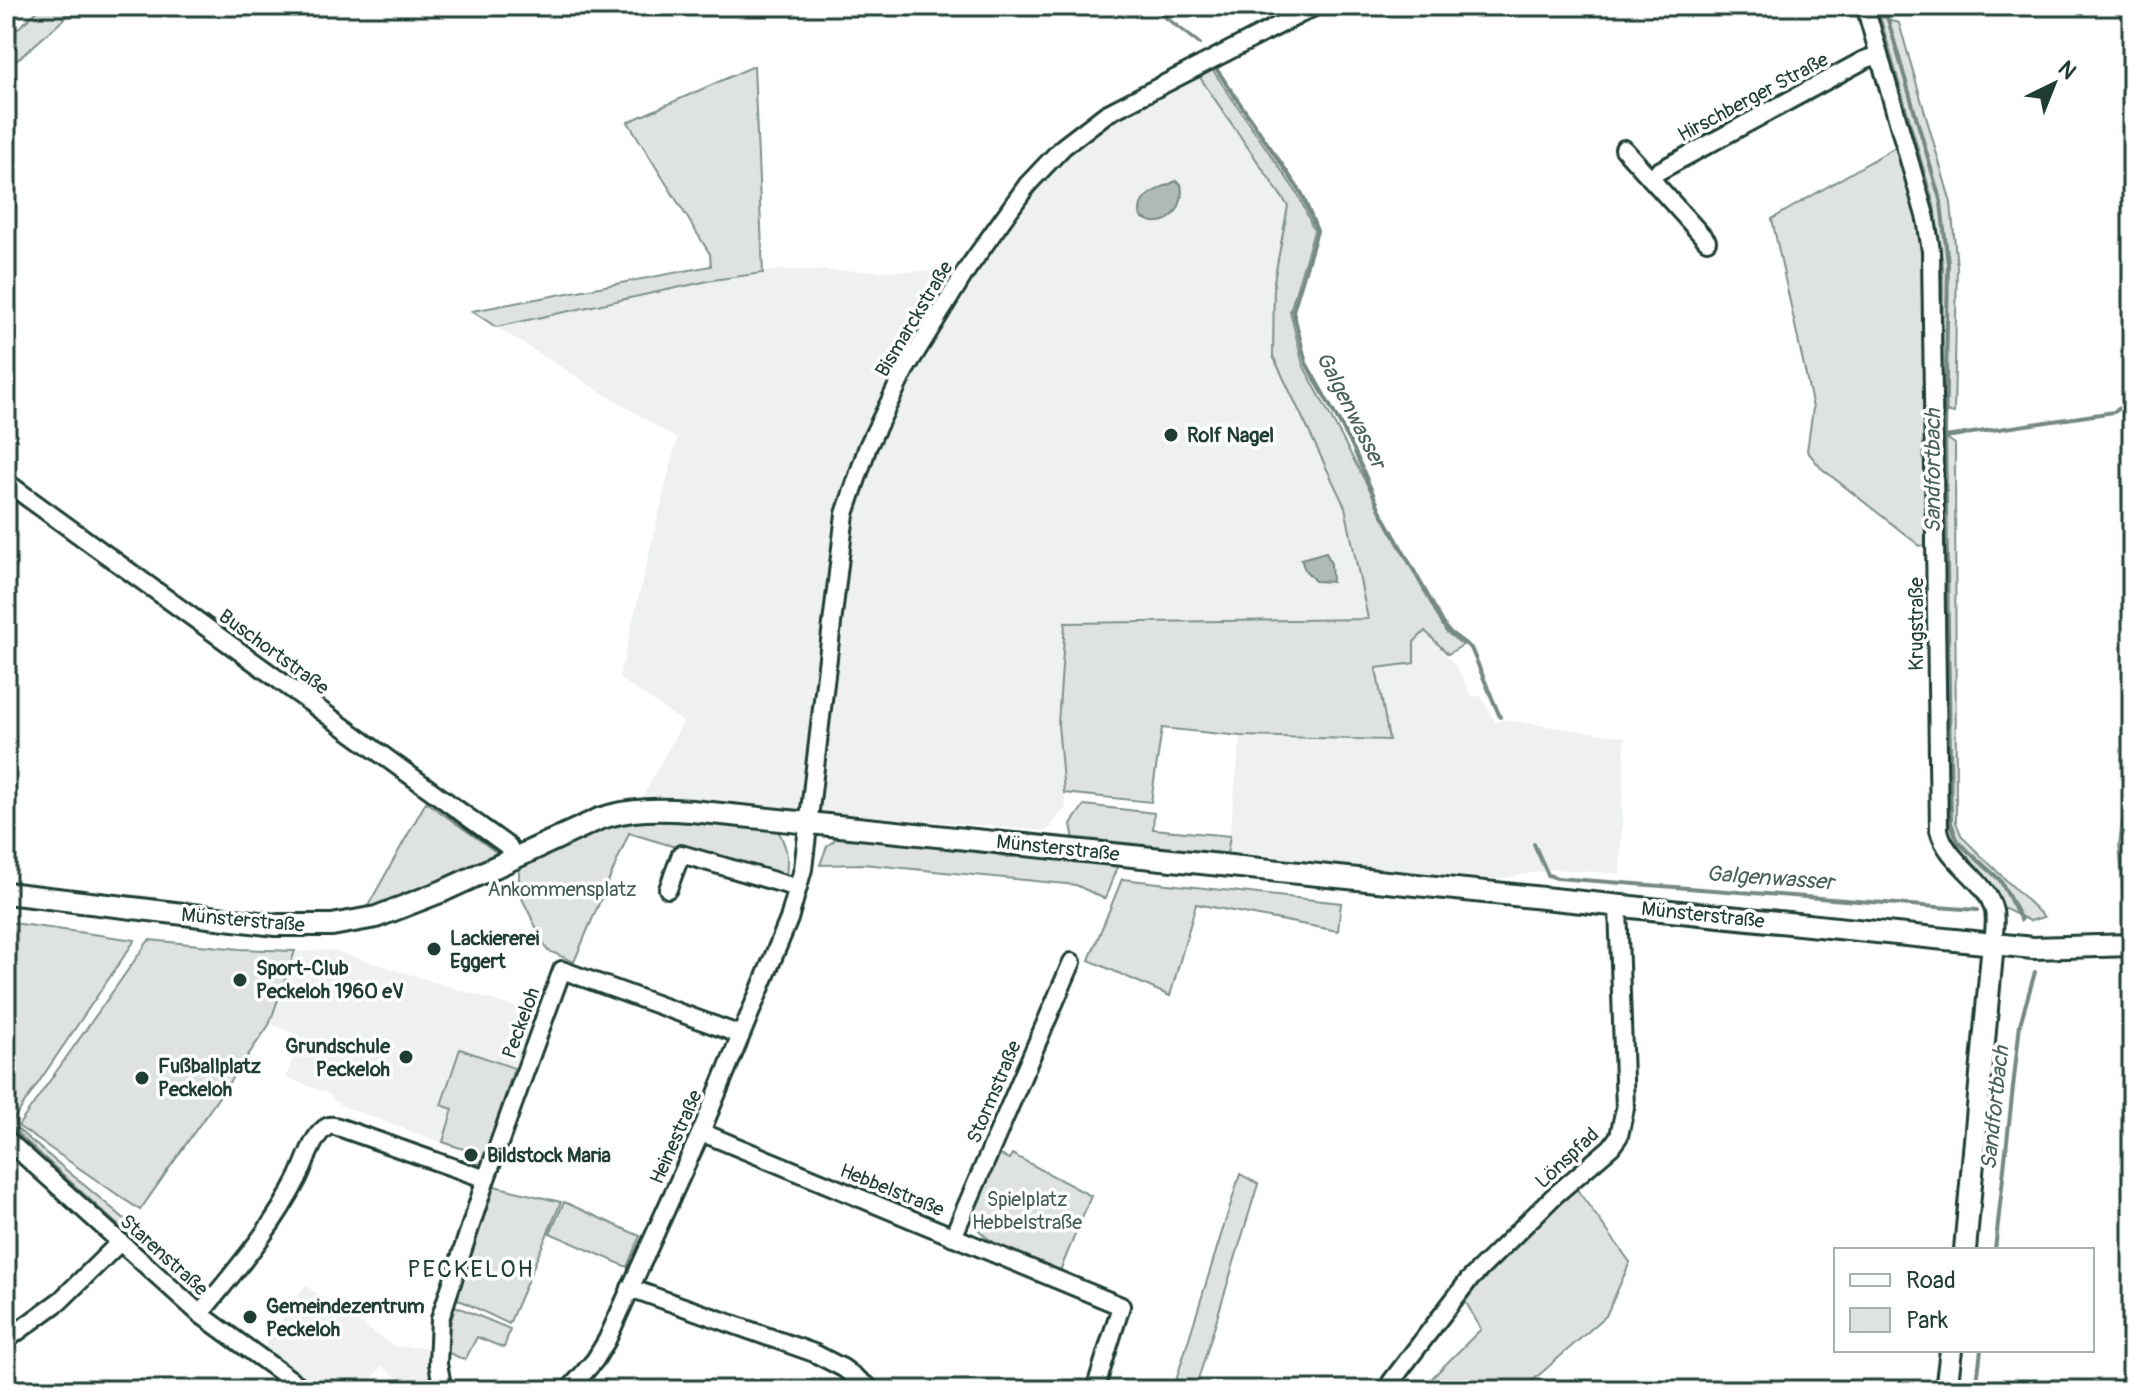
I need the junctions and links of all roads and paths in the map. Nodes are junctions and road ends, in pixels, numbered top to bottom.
1 (1316, 6) edge
2 (1865, 6) edge
3 (1878, 55) junction
4 (1624, 149) dead end
5 (1650, 178) junction
6 (1707, 241) dead end
7 (6, 482) edge
8 (808, 823) junction
9 (513, 858) junction
10 (798, 888) junction
11 (668, 889) dead end
12 (6, 893) edge
13 (1618, 906) junction
14 (1993, 943) junction
15 (2132, 945) edge
16 (1072, 962) dead end
17 (741, 1035) junction
18 (701, 1132) junction
19 (6, 1139) edge
20 (486, 1179) junction
21 (953, 1237) junction
22 (119, 1243) junction
23 (1965, 1248) edge
24 (630, 1288) junction
25 (200, 1314) junction
26 (6, 1340) edge
27 (1951, 1352) edge
28 (1391, 1382) dead end
29 (298, 1388) edge
30 (443, 1390) edge
31 (569, 1390) edge
32 (872, 1390) edge
33 (1095, 1390) edge
34 (1946, 1390) edge

1 - 8 street, Bismarckstraße
2 - 3 street, Krugstraße
3 - 5 street, Hirschberger Straße
3 - 14 street, Krugstraße
4 - 5 street
5 - 6 street
7 - 9 street, Buschortstraße
8 - 9 main road, Münsterstraße
8 - 10 street, Heinestraße
8 - 13 main road, Münsterstraße
9 - 12 main road, Münsterstraße
10 - 11 street
10 - 17 street, Heinestraße
13 - 14 main road, Münsterstraße
13 - 28 street, Lönspfad
14 - 15 main road, Münsterstraße
14 - 23 main road
16 - 21 street, Stormstraße
17 - 18 street, Heinestraße
17 - 20 street, Peckeloh
18 - 21 street, Hebbelstraße
18 - 24 street, Heinestraße
19 - 22 street, Starenstraße
20 - 25 street
20 - 30 street, Peckeloh
21 - 33 street, Hebbelstraße
22 - 25 street, Starenstraße
22 - 26 street
24 - 31 street, Heinestraße
24 - 32 street
25 - 29 street, Starenstraße
27 - 34 main road

